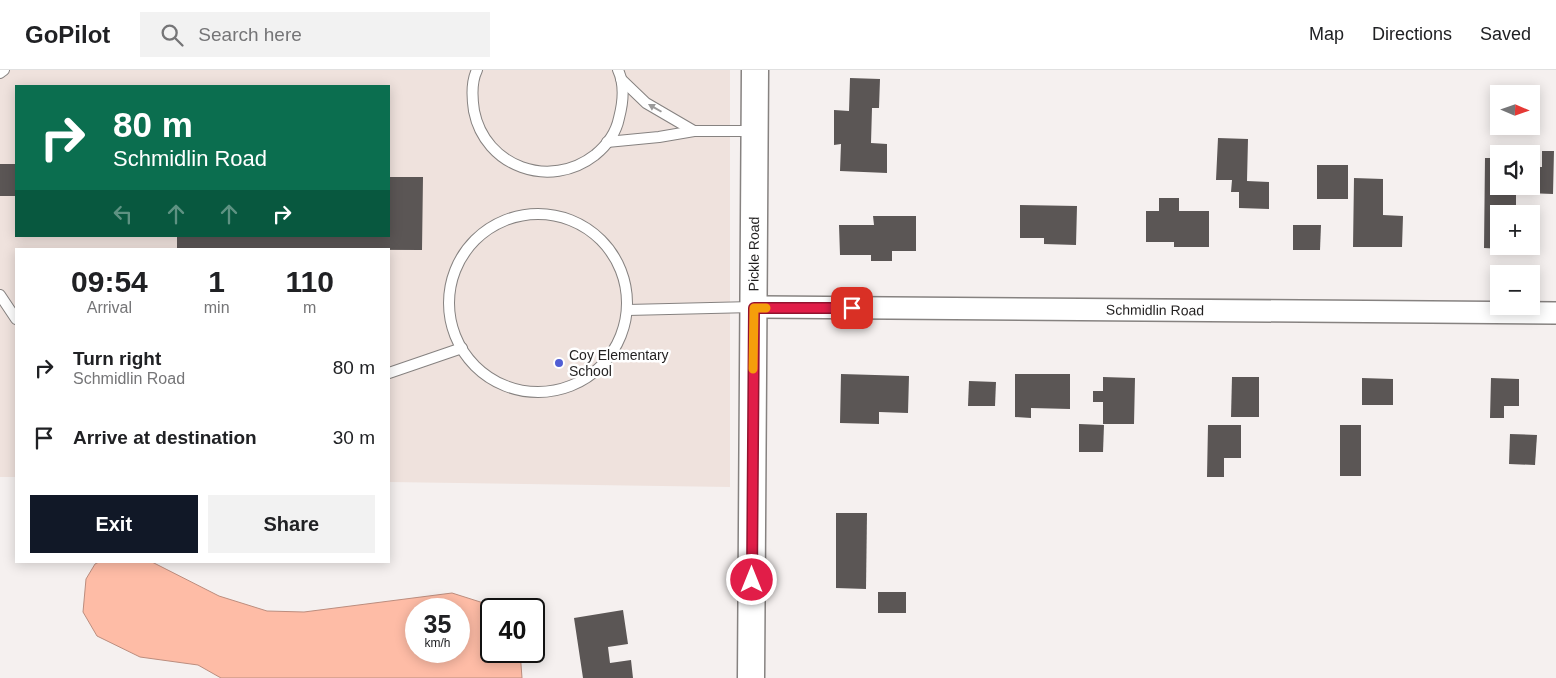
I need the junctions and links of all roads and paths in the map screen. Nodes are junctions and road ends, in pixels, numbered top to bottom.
1 (4, 70) edge
2 (755, 70) edge
3 (475, 72) edge
4 (0, 73) edge
5 (619, 74) edge
6 (694, 130) junction
7 (755, 131) junction
8 (607, 142) junction
9 (0, 295) edge
10 (754, 308) junction
11 (627, 310) junction
12 (1556, 313) edge
13 (15, 318) edge
14 (462, 348) junction
15 (390, 373) edge
16 (751, 678) edge

1 - 4 lane
2 - 7 street, Pickle Road
3 - 8 lane
6 -> 5 lane
5 - 8 lane
6 - 7 lane
6 - 8 lane
7 - 10 street, Pickle Road
9 - 13 lane
10 - 11 lane
10 - 12 street, Schmidlin Road
10 - 16 street, Pickle Road
11 - 14 lane
11 - 14 lane
14 - 15 lane

